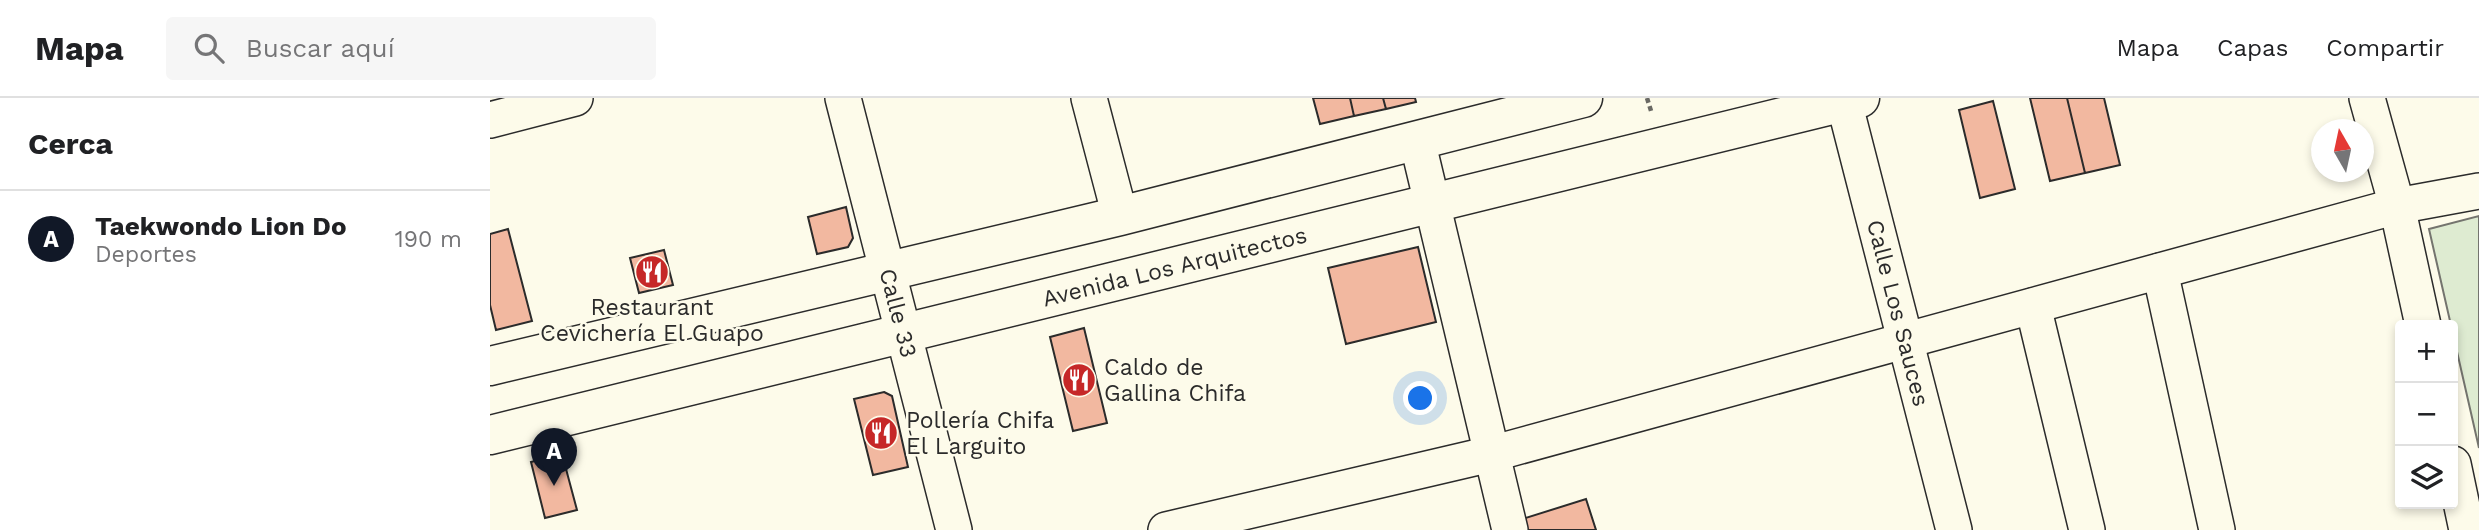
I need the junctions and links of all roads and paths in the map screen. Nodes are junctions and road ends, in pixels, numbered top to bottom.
1 (575, 98) edge
2 (843, 98) edge
3 (1089, 98) edge
4 (1583, 98) edge
5 (2367, 98) edge
6 (1849, 99) edge
7 (490, 120) edge
8 (1417, 140) junction
9 (2479, 191) edge
10 (1433, 203) junction
11 (2397, 206) junction
12 (1120, 216) junction
13 (887, 271) junction
14 (2160, 271) junction
15 (2032, 306) junction
16 (2422, 320) edge
17 (904, 333) junction
18 (1905, 341) junction
19 (490, 366) edge
20 (490, 435) edge
21 (1492, 453) junction
22 (2458, 488) edge
23 (954, 530) edge
24 (1166, 530) edge
25 (1510, 530) edge
26 (1954, 530) edge
27 (2087, 530) edge
28 (2217, 530) edge
29 (2467, 530) edge

1 - 7 street
2 - 13 street, Calle 33
3 - 12 street
4 - 8 main road
5 - 11 street
6 - 10 main road, Avenida Los Arquitectos
6 - 18 street, Calle Los Sauces
8 - 10 street
8 - 12 main road
9 - 11 street
10 - 17 main road, Avenida Los Arquitectos
10 - 21 street
11 - 14 street
11 - 16 street
12 - 13 main road
13 - 17 street, Calle 33
13 - 19 main road
14 - 15 street
14 - 28 street
15 - 18 street
15 - 27 street
17 - 20 main road, Avenida Los Arquitectos
17 - 23 street, Calle 33
18 - 21 street
18 - 26 street, Calle Los Sauces
21 - 24 street
21 - 25 street
22 - 29 street

